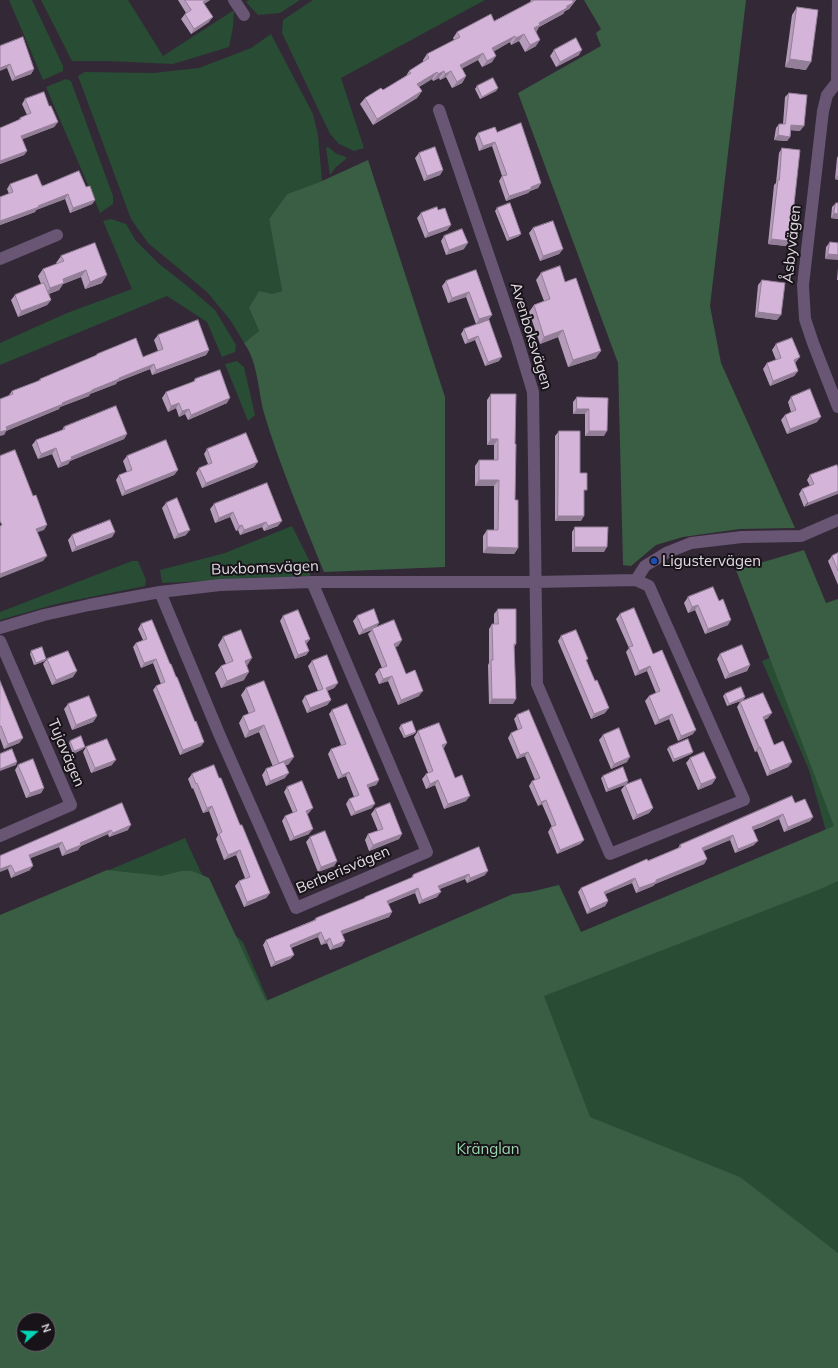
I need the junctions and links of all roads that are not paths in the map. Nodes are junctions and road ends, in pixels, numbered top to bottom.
1 (234, 0) edge
2 (838, 0) edge
3 (244, 15) dead end
4 (837, 81) edge
5 (439, 110) dead end
6 (57, 235) dead end
7 (0, 259) edge
8 (838, 407) edge
9 (838, 520) edge
10 (636, 580) junction
11 (312, 582) junction
12 (535, 582) junction
13 (160, 592) junction
14 (0, 628) edge
15 (0, 642) edge
16 (0, 836) edge

1 - 3 street
2 - 4 street, Åsbyvägen
4 - 8 street, Åsbyvägen
5 - 12 street, Avenboksvägen
6 - 7 street
9 - 10 street
10 - 12 street
10 - 12 street
11 - 12 street, Buxbomsvägen
11 - 13 street, Buxbomsvägen
11 - 13 street, Berberisvägen
13 - 14 street, Buxbomsvägen
15 - 16 street, Tujavägen

